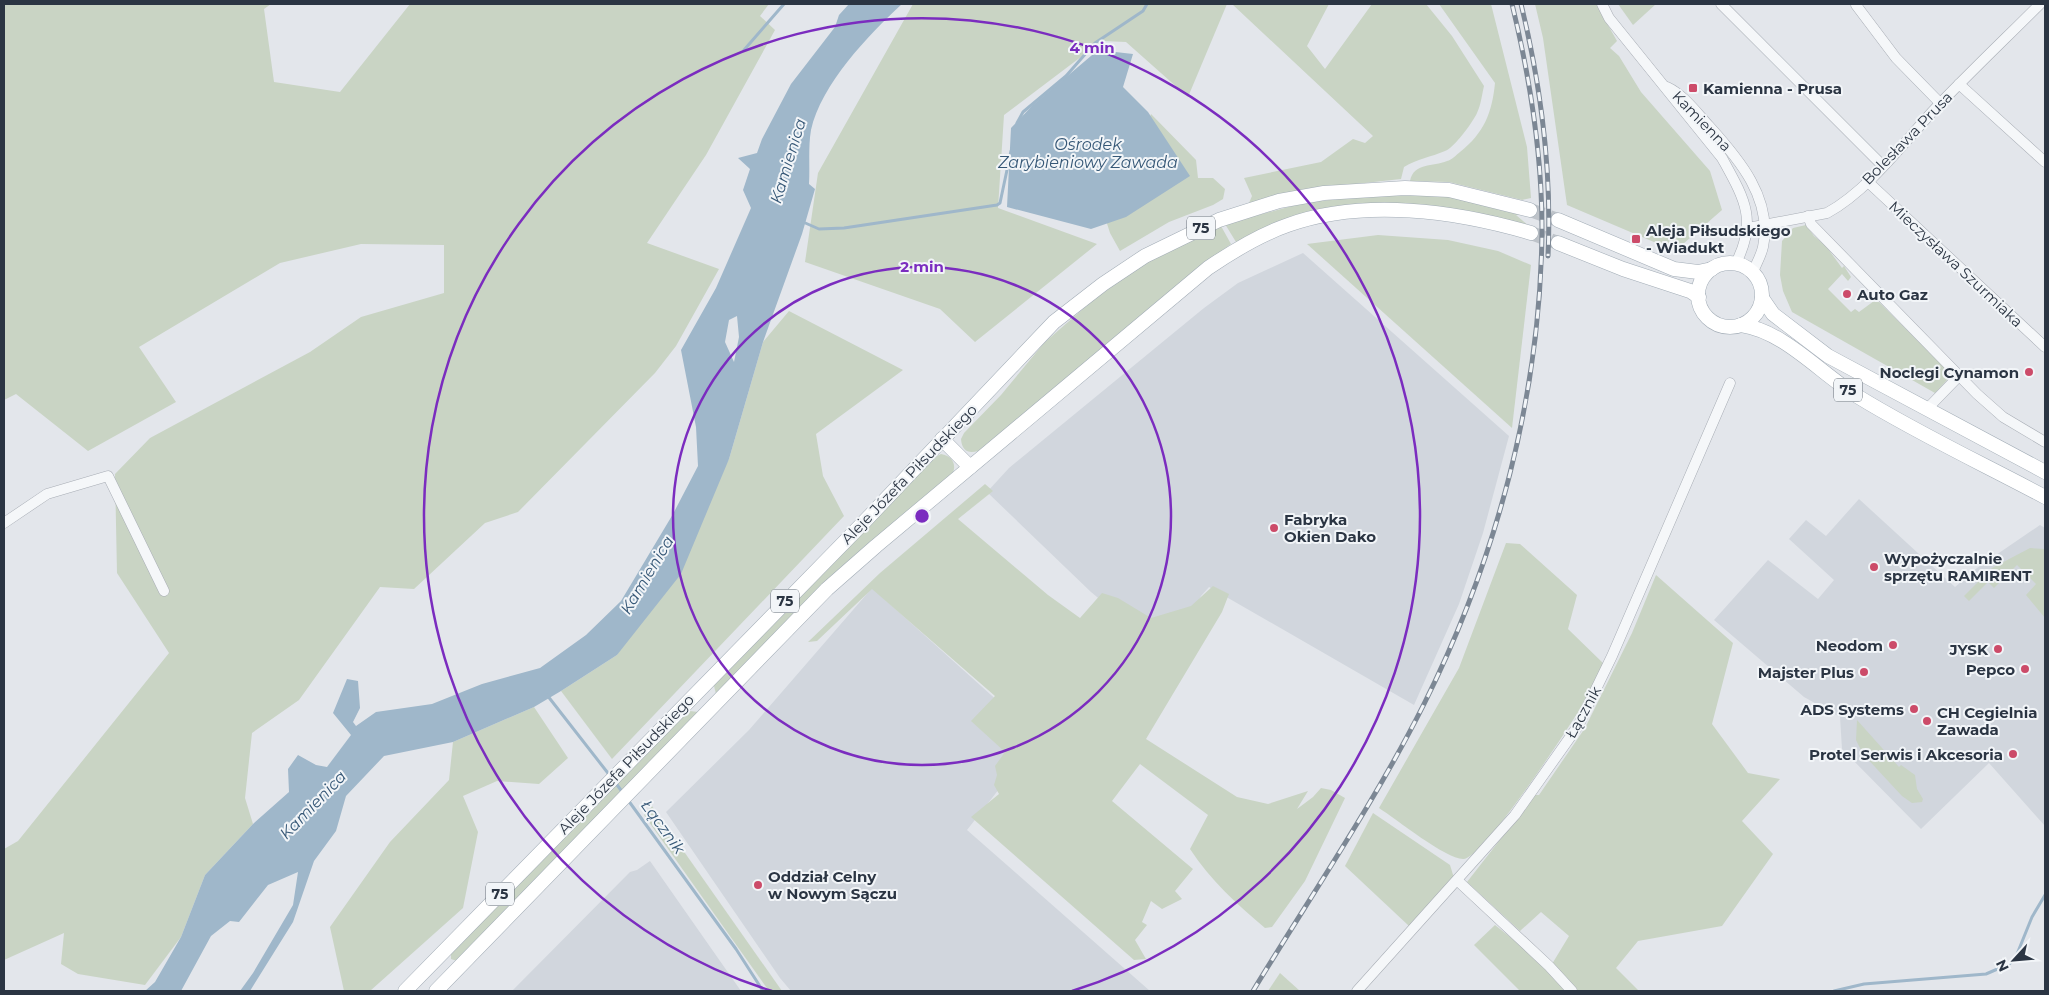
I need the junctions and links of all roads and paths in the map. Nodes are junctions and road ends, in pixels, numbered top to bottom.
1 (1602, 4) edge
2 (1721, 4) edge
3 (1856, 4) edge
4 (2040, 4) edge
5 (1959, 84) junction
6 (1664, 85) junction
7 (1940, 103) junction
8 (2045, 162) edge
9 (1882, 165) junction
10 (1867, 181) junction
11 (1530, 210) tunnel mouth
12 (1808, 216) junction
13 (1558, 220) tunnel mouth
14 (1764, 223) junction
15 (1748, 228) junction
16 (1531, 234) tunnel mouth
17 (1558, 243) tunnel mouth
18 (1736, 263) junction
19 (1712, 269) junction
20 (1753, 272) junction
21 (1699, 297) junction
22 (1762, 298) junction
23 (1740, 325) junction
24 (2045, 347) edge
25 (1960, 376) junction
26 (1730, 382) dead end
27 (1926, 409) junction
28 (2045, 431) edge
29 (2035, 437) junction
30 (942, 439) junction
31 (2045, 442) edge
32 (970, 467) junction
33 (2045, 472) edge
34 (2045, 497) edge
35 (4, 523) edge
36 (164, 591) dead end
37 (1458, 881) junction
38 (436, 959) junction
39 (452, 975) junction
40 (405, 991) edge
41 (436, 991) edge
42 (1357, 991) edge
43 (1572, 991) edge

1 - 6 street, Kamienna
2 - 9 street
3 - 7 street
4 - 5 street, Bolesława Prusa
5 - 7 street, Bolesława Prusa
5 - 8 street
6 - 14 street, Kamienna
6 - 15 street, Kamienna
7 - 9 street, Bolesława Prusa
9 - 10 street, Bolesława Prusa
10 - 12 street, Bolesława Prusa
10 - 24 street, Mieczysława Szurmiaka
11 - 30 main road, Aleje Józefa Piłsudskiego / 75
12 - 14 street, Bolesława Prusa
12 - 25 street
13 - 19 main road
14 - 15 street, Bolesława Prusa
14 - 20 street, Kamienna
15 - 18 street, Kamienna
16 - 32 main road, Aleje Józefa Piłsudskiego / 75
17 - 21 main road
18 - 19 main road
18 - 20 main road
19 - 21 main road
20 - 22 main road, 75
21 - 23 main road, 75
22 - 23 main road
22 - 27 main road, 75
23 - 34 main road, 75
25 - 27 street
25 - 29 street
26 - 37 street, Łącznik
27 - 33 main road, 75
28 - 29 street
29 - 31 street
30 - 32 main road
30 - 38 main road, Aleje Józefa Piłsudskiego / 75
32 - 39 main road, Aleje Józefa Piłsudskiego / 75
35 - 36 street
37 - 42 street, Łącznik
37 - 43 street
38 - 39 main road
38 - 40 main road, Aleje Józefa Piłsudskiego / 75
39 - 41 main road, Aleje Józefa Piłsudskiego / 75

